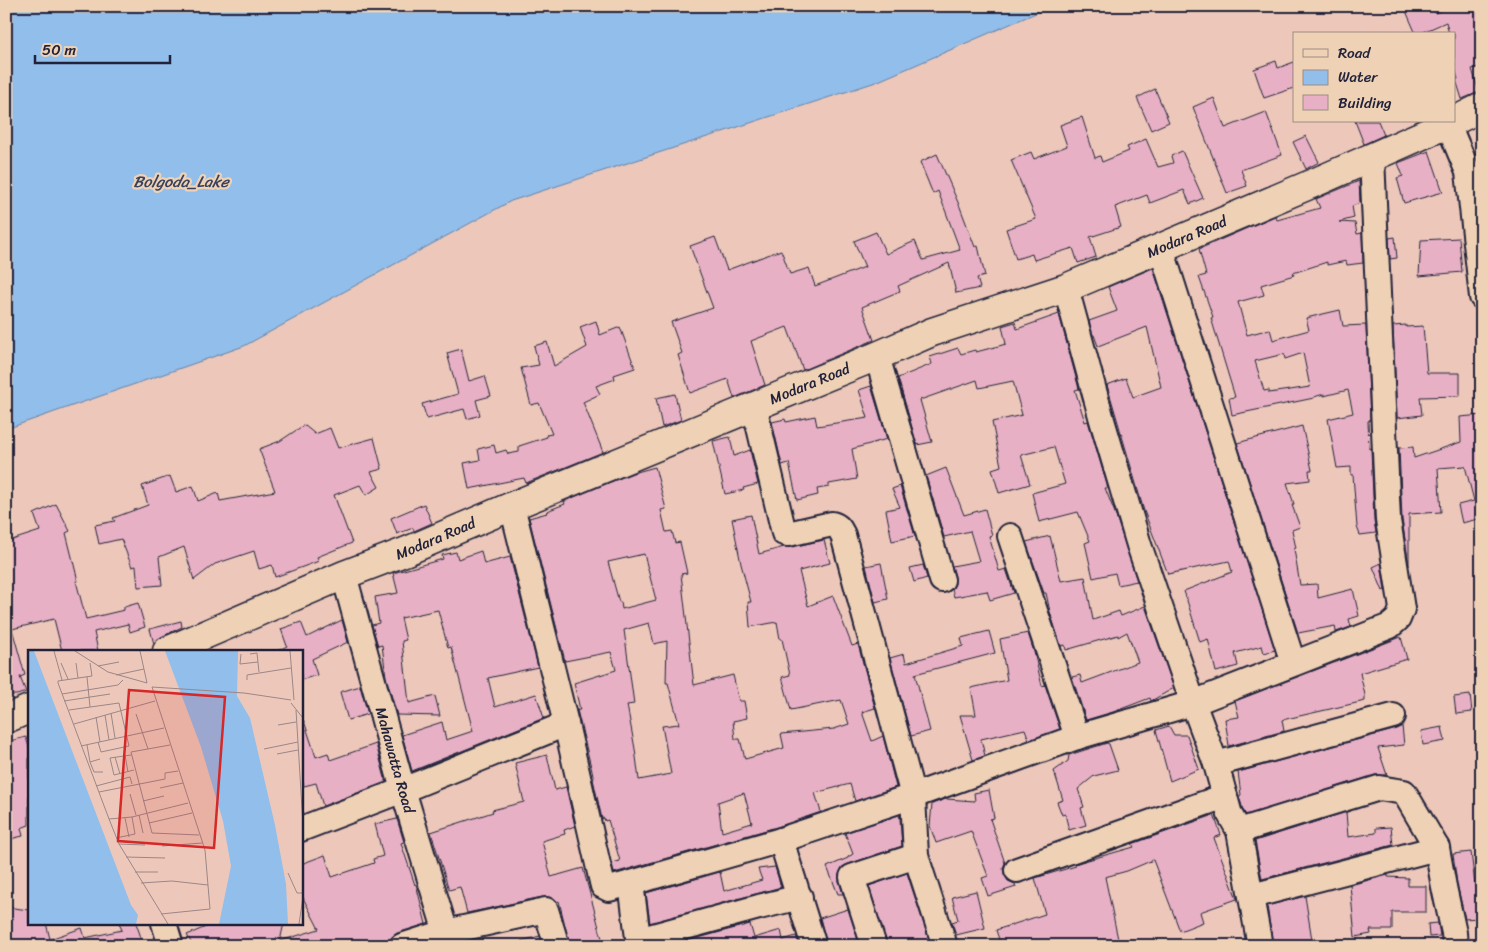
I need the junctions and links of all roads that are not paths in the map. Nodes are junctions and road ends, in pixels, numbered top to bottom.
1 (1482, 107) edge
2 (1456, 120) edge
3 (1452, 122) edge
4 (1372, 157) junction
5 (1161, 248) junction
6 (1066, 288) junction
7 (1482, 297) edge
8 (877, 356) junction
9 (754, 406) junction
10 (512, 506) junction
11 (1010, 536) dead end
12 (344, 575) junction
13 (942, 580) dead end
14 (169, 650) edge
15 (1293, 663) junction
16 (1193, 703) junction
17 (28, 709) edge
18 (1393, 716) dead end
19 (6, 719) edge
20 (566, 724) junction
21 (1077, 737) junction
22 (1216, 764) junction
23 (403, 790) junction
24 (913, 796) junction
25 (1225, 796) junction
26 (302, 829) edge
27 (1240, 831) junction
28 (781, 840) junction
29 (1437, 848) junction
30 (916, 856) junction
31 (1017, 870) dead end
32 (631, 883) junction
33 (1252, 896) junction
34 (800, 897) junction
35 (164, 924) edge
36 (448, 939) edge
37 (638, 943) edge
38 (171, 946) edge
39 (402, 946) edge
40 (557, 946) edge
41 (814, 946) edge
42 (874, 946) edge
43 (945, 946) edge
44 (1260, 946) edge
45 (1455, 946) edge

1 - 2 main road, Modara Road
3 - 4 main road, Modara Road
3 - 7 street
4 - 5 main road, Modara Road
4 - 15 street
5 - 6 main road, Modara Road
5 - 15 street
6 - 8 main road, Modara Road
6 - 16 street
8 - 9 main road, Modara Road
8 - 13 street
9 - 10 main road, Modara Road
9 - 24 street
10 - 12 main road, Modara Road
10 - 20 street
11 - 21 street
12 - 14 main road, Modara Road
12 - 23 street, Mahawatta Road
15 - 16 street
16 - 21 street
16 - 22 street
17 - 19 main road
18 - 22 street
20 - 23 street
20 - 32 street
21 - 24 street
22 - 25 street
23 - 26 street
23 - 36 street, Mahawatta Road
24 - 28 street
24 - 30 street
25 - 27 street
25 - 31 street
27 - 29 street
27 - 33 street
28 - 32 street
28 - 34 street
29 - 33 street
29 - 45 street
30 - 42 street
30 - 43 street
32 - 37 street
33 - 44 street
34 - 37 street
34 - 41 street
35 - 38 street
36 - 39 street
36 - 40 street

